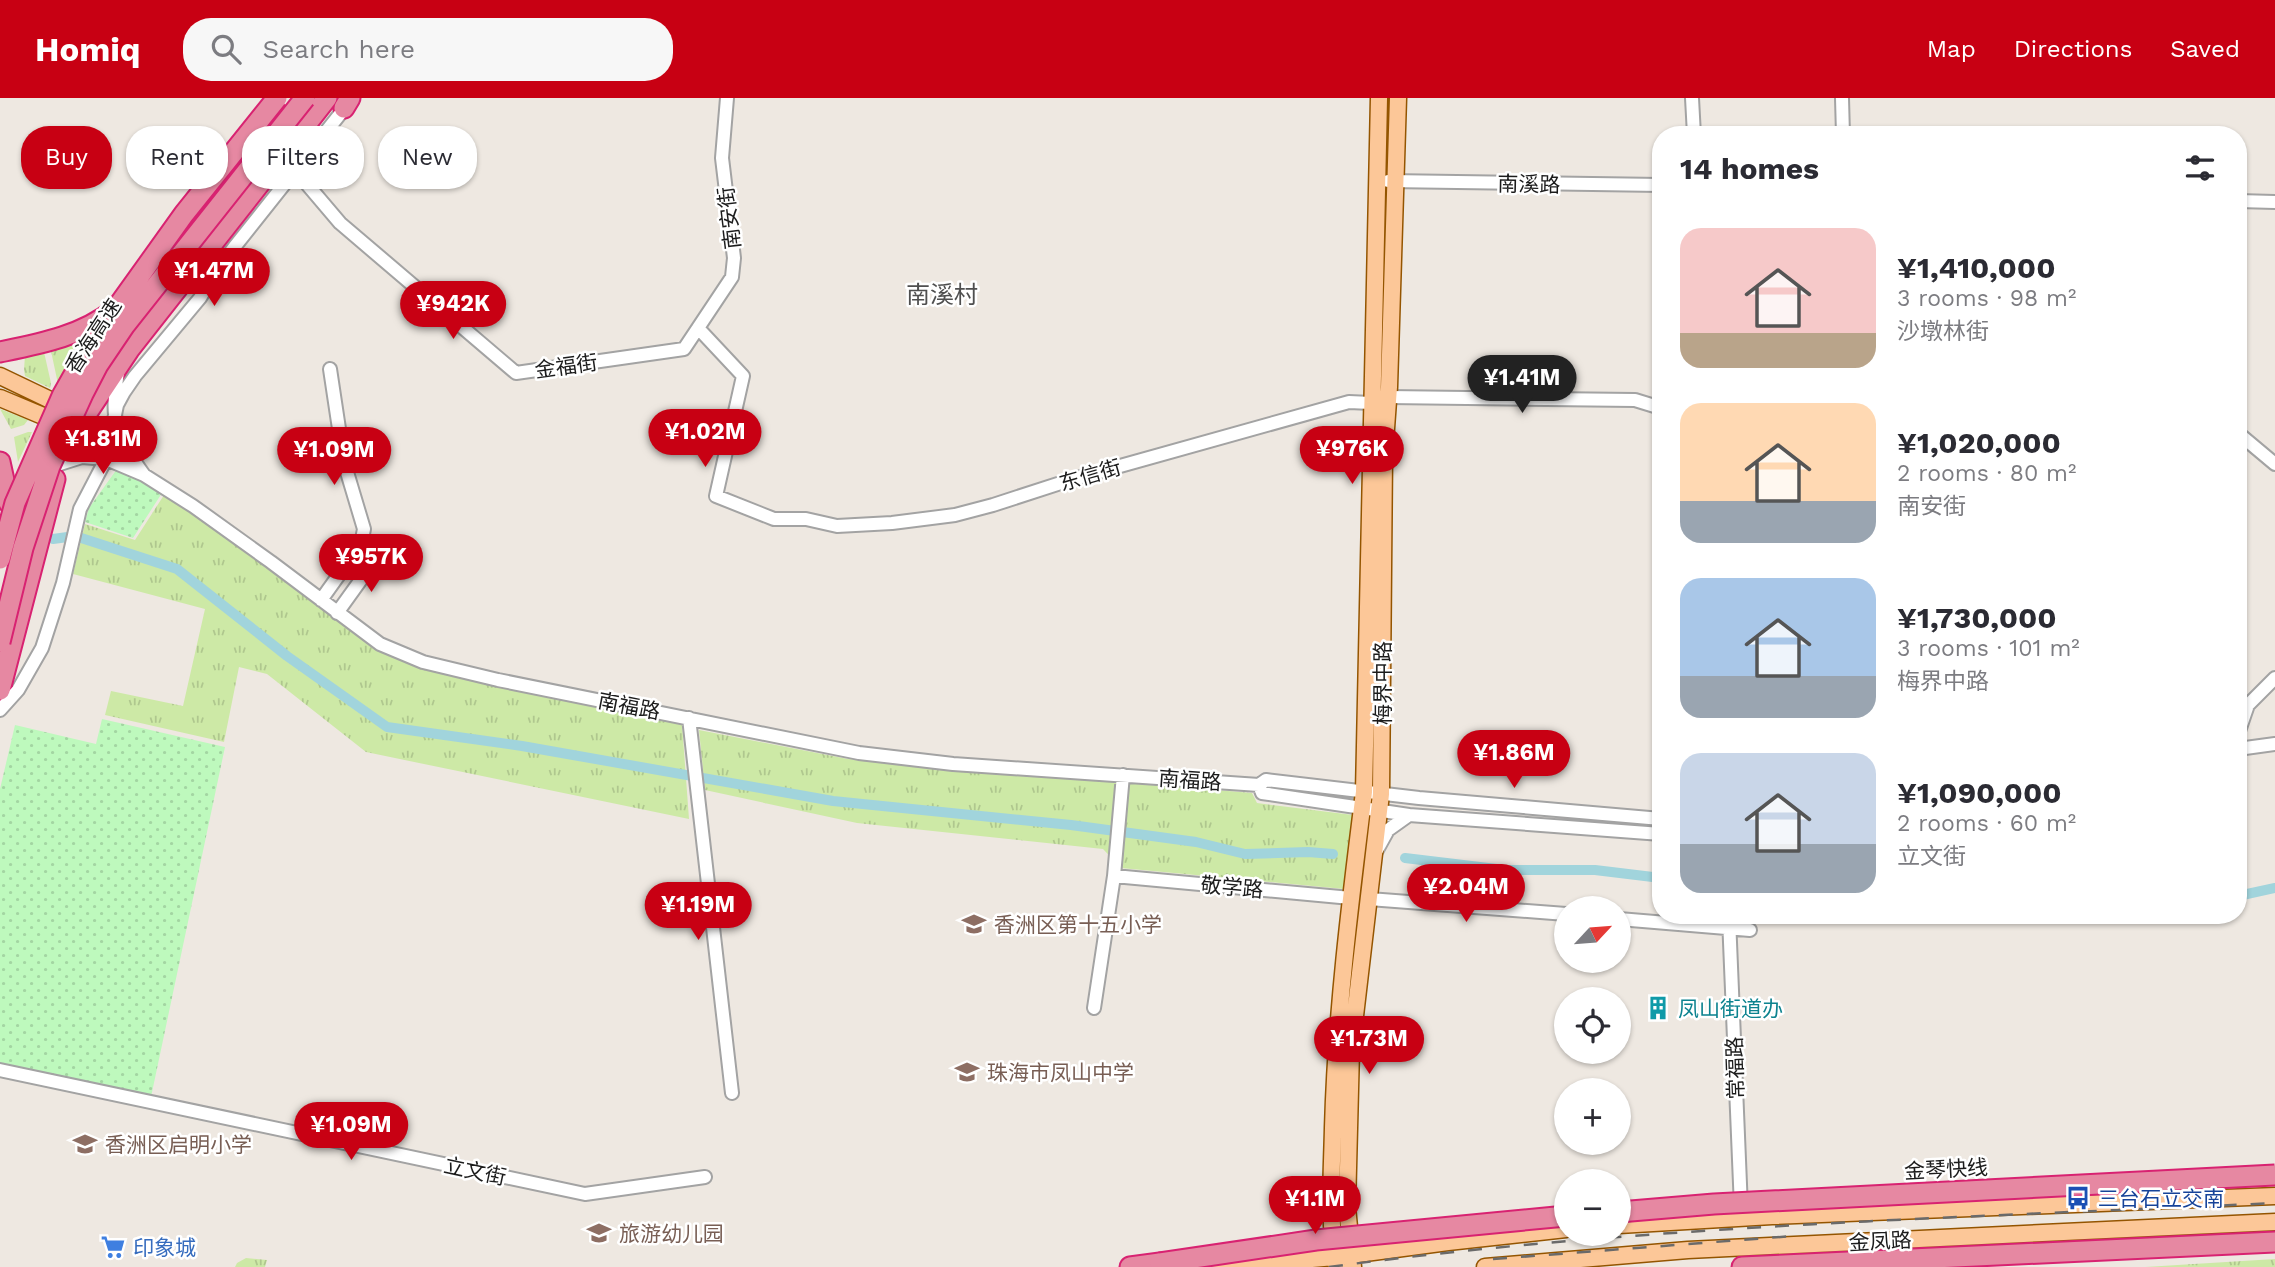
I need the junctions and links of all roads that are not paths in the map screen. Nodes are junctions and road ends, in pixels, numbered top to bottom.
1 (277, 98) edge
2 (299, 98) edge
3 (305, 98) edge
4 (327, 98) edge
5 (727, 98) edge
6 (1379, 98) edge
7 (1398, 98) edge
8 (1692, 98) edge
9 (1842, 98) edge
10 (349, 101) edge
11 (310, 126) edge
12 (325, 126) edge
13 (1694, 126) edge
14 (1843, 126) edge
15 (1377, 181) junction
16 (1397, 182) junction
17 (1652, 185) edge
18 (267, 189) edge
19 (271, 189) edge
20 (310, 189) edge
21 (2247, 201) edge
22 (2275, 202) edge
23 (158, 274) junction
24 (698, 328) junction
25 (684, 349) joint
26 (0, 352) edge
27 (119, 365) junction
28 (330, 369) dead end
29 (0, 376) edge
30 (1388, 397) junction
31 (0, 398) edge
32 (1371, 403) junction
33 (1652, 405) edge
34 (55, 413) junction
35 (114, 420) junction
36 (81, 423) junction
37 (2247, 441) edge
38 (106, 459) junction
39 (0, 462) edge
40 (60, 464) junction
41 (2275, 464) edge
42 (144, 475) junction
43 (9, 502) junction
44 (0, 539) edge
45 (378, 556) dead end
46 (0, 559) edge
47 (321, 600) junction
48 (337, 613) junction
49 (0, 642) edge
50 (2275, 678) edge
51 (0, 690) edge
52 (2247, 708) edge
53 (0, 710) edge
54 (689, 718) junction
55 (2275, 744) edge
56 (2247, 748) edge
57 (1123, 775) junction
58 (1259, 785) junction
59 (1364, 792) junction
60 (1381, 794) junction
61 (1362, 808) junction
62 (1379, 811) junction
63 (1409, 815) junction
64 (1652, 818) edge
65 (1652, 833) edge
66 (1375, 853) junction
67 (1114, 876) junction
68 (1351, 898) junction
69 (1369, 899) junction
70 (1554, 913) edge
71 (1631, 919) edge
72 (1652, 920) edge
73 (1729, 924) edge
74 (1732, 924) edge
75 (1348, 928) junction
76 (1366, 930) junction
77 (1751, 930) dead end
78 (1094, 1008) dead end
79 (0, 1070) edge
80 (732, 1093) dead end
81 (2275, 1175) edge
82 (705, 1177) dead end
83 (2275, 1195) edge
84 (1631, 1211) edge
85 (1554, 1217) edge
86 (1742, 1217) junction
87 (1348, 1222) junction
88 (2275, 1222) edge
89 (1631, 1224) edge
90 (1554, 1230) edge
91 (2275, 1242) edge
92 (1377, 1251) junction
93 (1344, 1261) edge
94 (1130, 1267) edge
95 (1220, 1267) edge
96 (1485, 1267) edge
97 (1742, 1267) edge

1 - 46 highway, 香海高速, bridge
2 - 23 highway
3 - 49 highway, 香海高速, bridge
4 - 11 highway
5 - 24 street, 南安街
6 - 15 main road, 梅界中路
7 - 16 main road, 梅界中路
8 - 13 street
9 - 14 street
10 - 12 street
15 - 16 street, 南溪路
15 - 32 main road, 梅界中路
16 - 17 street, 南溪路
16 - 30 main road, 梅界中路
18 - 27 highway
19 - 35 street
20 - 25 street, 金福街
21 - 22 street
23 - 26 highway
23 - 34 highway
24 - 25 street, 南安街
24 - 32 street, 东信街
27 - 35 street
27 - 36 highway
28 - 47 street
29 - 34 main road
30 - 33 street
30 - 60 main road, 梅界中路
31 - 34 main road
32 - 59 main road, 梅界中路
34 - 36 main road
34 - 43 highway
35 - 38 street
35 - 42 street
36 - 40 highway
37 - 41 street
38 - 40 street, 南福路
38 - 42 street, 南福路
38 - 53 street
39 - 43 highway
40 - 51 highway
42 - 47 street, 南福路
43 - 44 highway
45 - 48 street
47 - 48 street, 南福路
48 - 54 street, 南福路
50 - 52 street
54 - 57 street, 南福路
54 - 80 street
55 - 56 street
57 - 58 street, 南福路
57 - 67 street
58 - 59 street
58 - 61 street
59 - 60 street
59 - 61 main road, 梅界中路
60 - 62 main road, 梅界中路
60 - 64 street
61 - 62 street
61 - 68 main road, 梅界中路
62 - 63 street
62 - 66 main road, 梅界中路
63 - 65 street
63 - 66 street
66 - 69 main road, 梅界中路
67 - 68 street, 敬学路
67 - 78 street
68 - 75 main road, 梅界中路
69 - 70 street
69 - 76 main road, 梅界中路
71 - 72 street
73 - 86 street, 常福路
74 - 77 street
75 - 76 street
75 - 93 main road, 梅界中路
76 - 87 main road, 梅界中路
79 - 82 street, 立文街
81 - 84 highway, 金琴快线, bridge
83 - 86 main road, 金凤路
85 - 94 highway, bridge
86 - 89 main road, 金凤路
87 - 92 main road
87 - 93 main road, 梅界中路
88 - 96 main road, 金凤路
90 - 92 main road
91 - 97 highway
92 - 93 main road
93 - 95 main road

